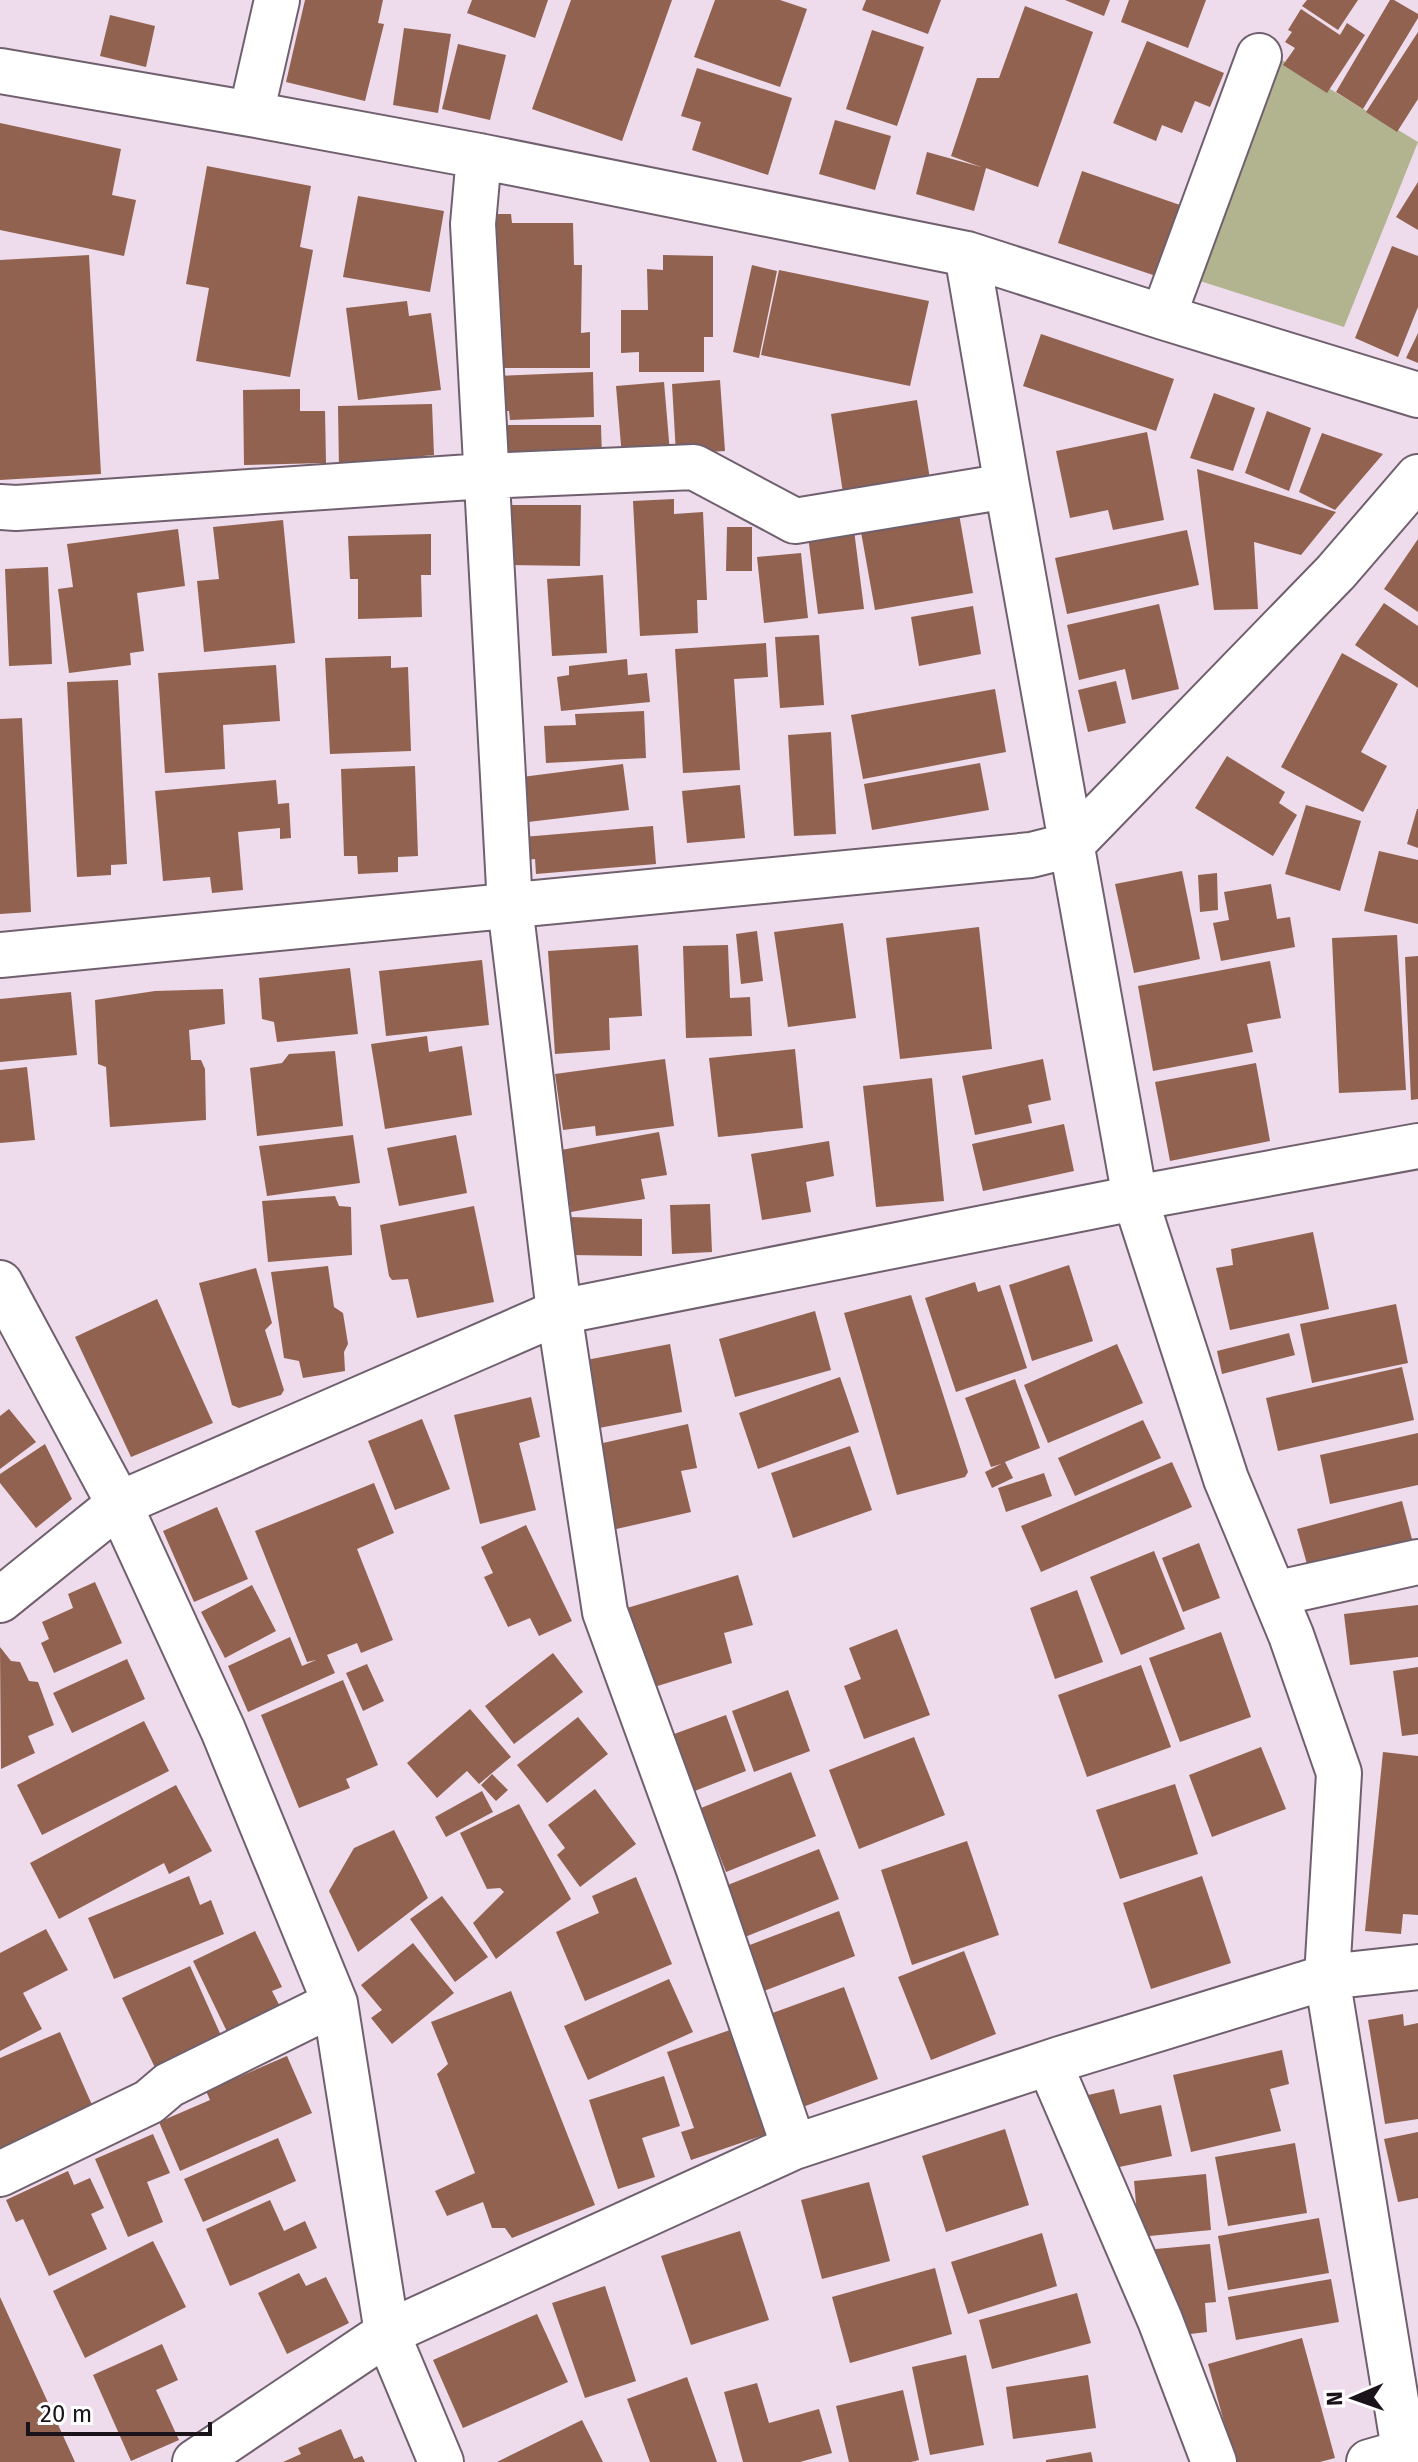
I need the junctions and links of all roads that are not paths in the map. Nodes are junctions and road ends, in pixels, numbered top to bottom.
1 (277, 0) edge
2 (1259, 56) dead end
3 (0, 71) edge
4 (251, 114) junction
5 (479, 156) junction
6 (967, 254) junction
7 (1163, 317) junction
8 (1418, 395) edge
9 (485, 476) junction
10 (1418, 477) edge
11 (1007, 486) junction
12 (0, 507) edge
13 (1071, 845) junction
14 (510, 906) junction
15 (0, 955) edge
16 (1418, 1146) edge
17 (1135, 1198) junction
18 (0, 1283) edge
19 (559, 1312) junction
20 (119, 1504) junction
21 (1418, 1562) edge
22 (1274, 1594) junction
23 (0, 1600) edge
24 (1418, 1967) edge
25 (1327, 1977) junction
26 (335, 2003) junction
27 (1049, 2063) junction
28 (794, 2147) junction
29 (0, 2174) edge
30 (387, 2333) junction
31 (1393, 2459) edge
32 (195, 2462) edge
33 (441, 2462) edge
34 (1214, 2462) edge

1 - 4 street
2 - 7 street
3 - 4 street
4 - 5 street
5 - 6 street
5 - 9 street
6 - 7 street
6 - 11 street
7 - 8 street
9 - 11 street
9 - 12 street
9 - 14 street
10 - 13 street
11 - 13 street
13 - 14 street
13 - 17 street
14 - 15 street
14 - 19 street
16 - 17 street
17 - 19 street
17 - 22 street
18 - 20 street
19 - 20 street
19 - 28 street
20 - 23 street
20 - 26 street
21 - 22 street
22 - 25 street
24 - 25 street
25 - 27 street
25 - 31 street
26 - 29 street
26 - 30 street
27 - 28 street
27 - 34 street
28 - 30 street
30 - 32 street
30 - 33 street

